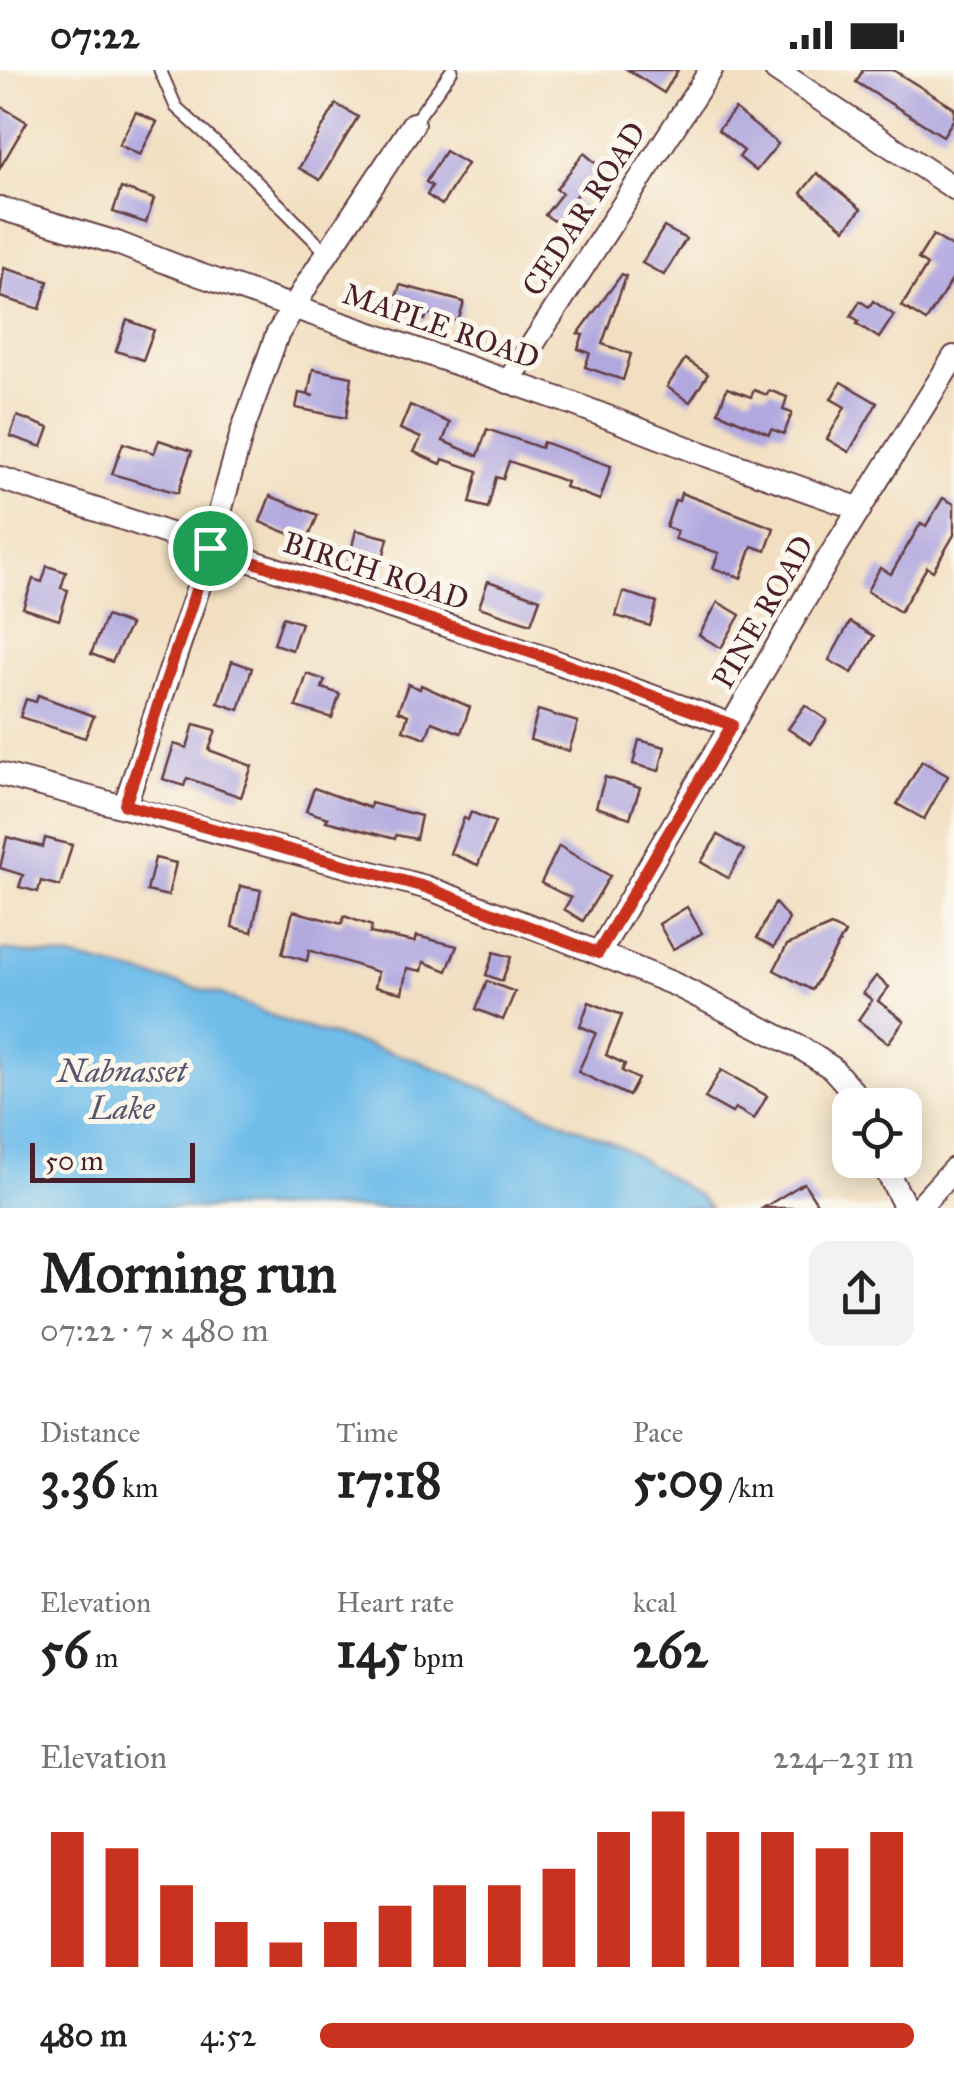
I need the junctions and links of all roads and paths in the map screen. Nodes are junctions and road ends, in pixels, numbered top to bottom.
1 (160, 70) edge
2 (452, 70) edge
3 (711, 70) edge
4 (776, 70) edge
5 (414, 124) joint
6 (954, 188) edge
7 (0, 208) edge
8 (327, 253) junction
9 (294, 307) junction
10 (954, 358) edge
11 (508, 382) junction
12 (0, 478) edge
13 (860, 509) junction
14 (210, 548) junction
15 (732, 725) junction
16 (0, 774) edge
17 (125, 805) junction
18 (598, 953) junction
19 (850, 1088) edge
20 (954, 1169) edge
21 (890, 1178) edge
22 (906, 1208) edge
23 (918, 1208) edge

1 - 8 lane
2 - 5 lane
3 - 11 street, CEDAR ROAD
4 - 6 street
5 - 8 street
7 - 9 street, MAPLE ROAD
8 - 9 street
9 - 11 street, MAPLE ROAD
9 - 14 street
10 - 13 street, PINE ROAD
11 - 13 street, MAPLE ROAD
12 - 14 street, BIRCH ROAD
13 - 15 street, PINE ROAD
14 - 15 street, BIRCH ROAD
14 - 17 street
15 - 18 street, PINE ROAD
16 - 17 street
17 - 18 street
18 - 19 street
20 - 23 street
21 - 22 street

